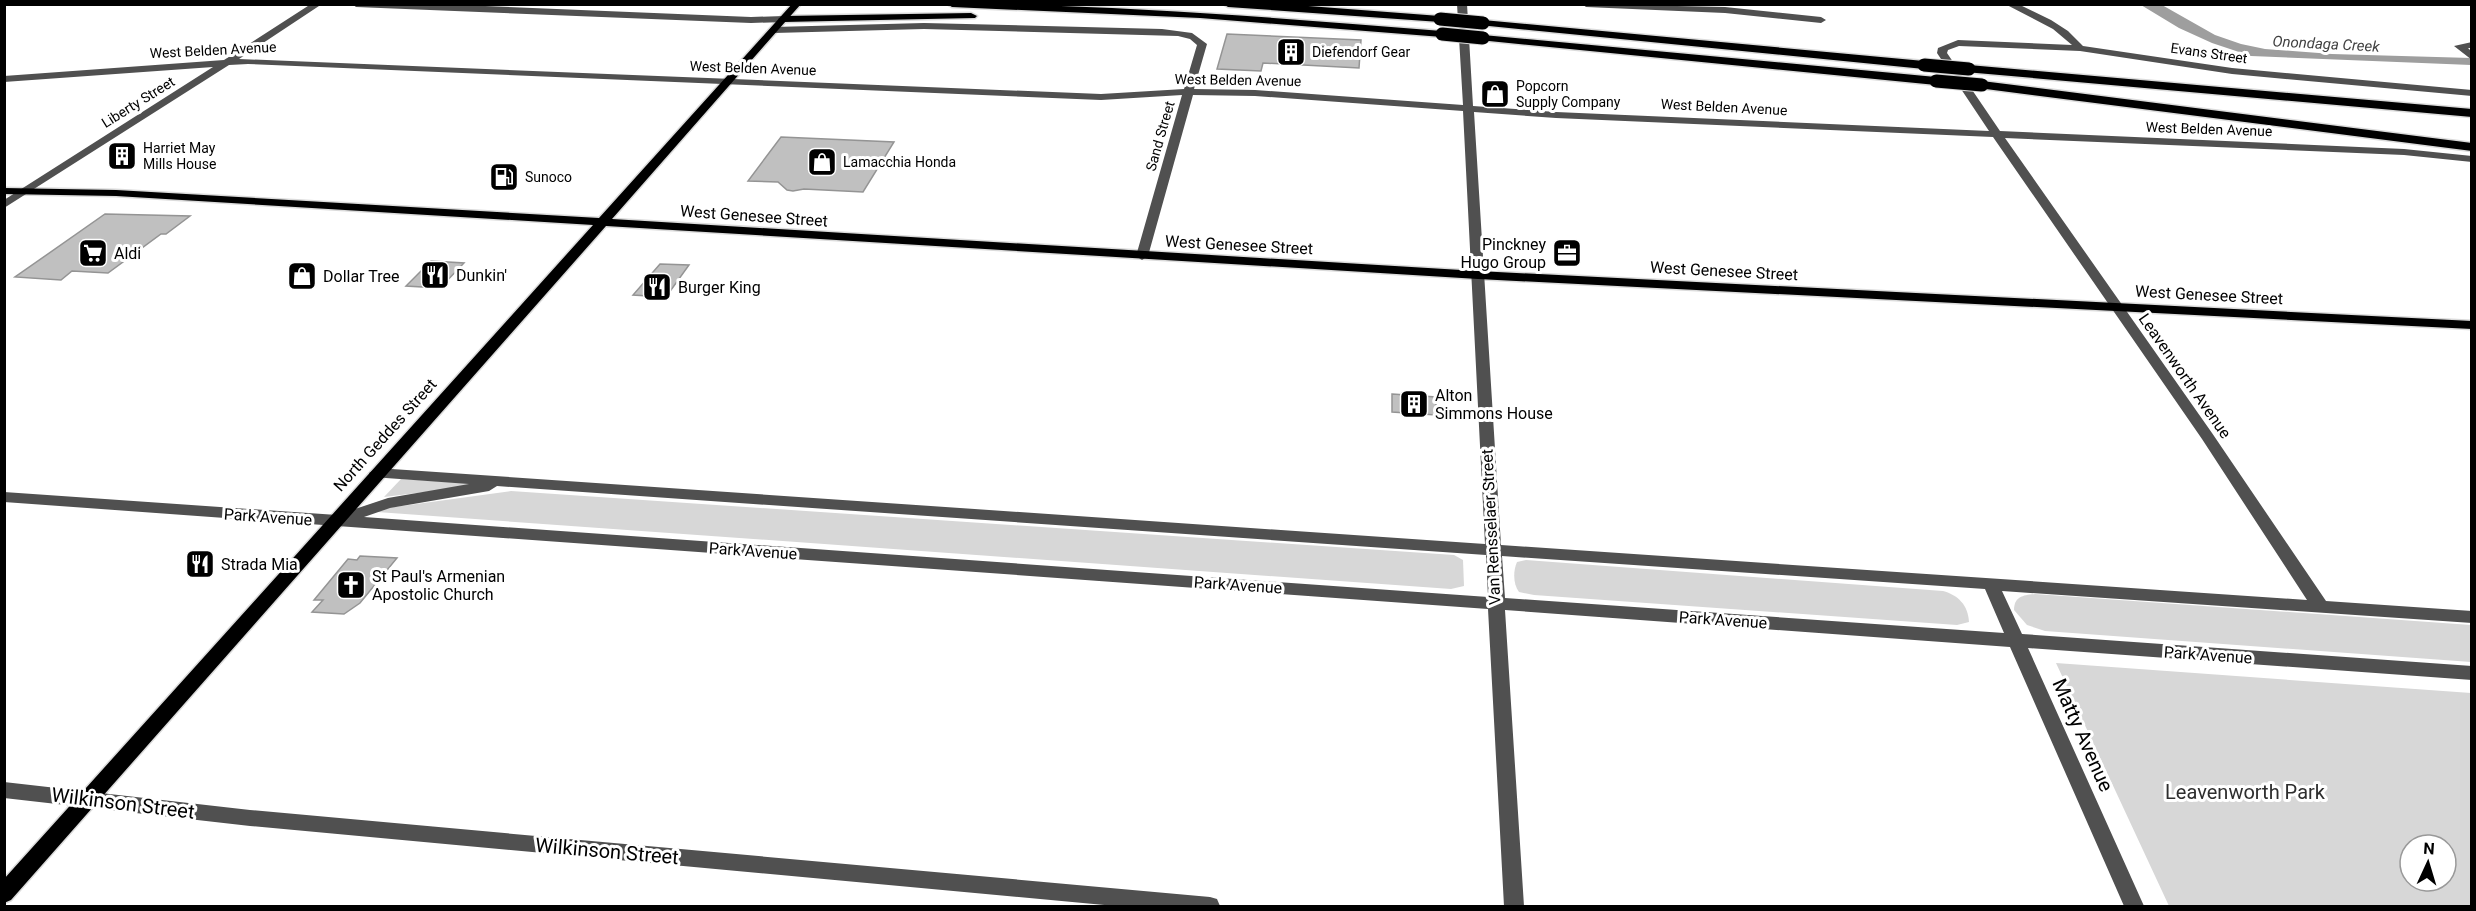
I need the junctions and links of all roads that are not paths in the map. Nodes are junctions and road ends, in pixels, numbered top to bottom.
1 (318, 4) edge
2 (356, 4) edge
3 (797, 4) edge
4 (952, 4) edge
5 (1228, 4) edge
6 (1296, 4) edge
7 (1462, 4) edge
8 (1586, 4) edge
9 (2009, 4) edge
10 (1356, 12) junction
11 (1245, 18) junction
12 (784, 19) junction
13 (1821, 20) dead end
14 (774, 30) junction
15 (1944, 47) joint
16 (2080, 48) junction
17 (229, 62) junction
18 (4, 79) edge
19 (727, 82) junction
20 (2126, 84) junction
21 (1982, 85) junction
22 (1188, 92) junction
23 (2472, 93) edge
24 (1468, 108) junction
25 (2472, 113) edge
26 (2472, 121) edge
27 (1997, 134) junction
28 (2472, 135) edge
29 (2472, 148) edge
30 (2472, 159) edge
31 (27, 190) junction
32 (4, 191) edge
33 (4, 205) edge
34 (601, 223) junction
35 (1142, 256) junction
36 (1478, 275) junction
37 (2116, 308) junction
38 (2472, 324) edge
39 (377, 473) junction
40 (516, 482) junction
41 (4, 497) edge
42 (335, 522) junction
43 (1492, 549) junction
44 (1990, 583) junction
45 (1495, 604) junction
46 (2321, 607) junction
47 (2472, 617) edge
48 (2016, 641) junction
49 (2472, 673) edge
50 (4, 790) edge
51 (89, 799) junction
52 (4, 894) edge
53 (1210, 906) edge
54 (1514, 906) edge
55 (2134, 906) edge

1 - 17 street, Liberty Street
2 - 12 street
3 - 12 main road, North Geddes Street
4 - 11 highway
5 - 10 highway
6 - 10 highway
7 - 24 street, Van Rensselaer Street
8 - 13 street
9 - 16 street
10 - 20 highway, bridge
11 - 12 highway
11 - 21 highway, bridge
12 - 14 main road, North Geddes Street
14 - 19 main road, North Geddes Street
14 - 22 street, Sand Street
15 - 16 street, Evans Street
15 - 27 street, Leavenworth Avenue
16 - 23 street, Evans Street
17 - 18 street, West Belden Avenue
17 - 19 street, West Belden Avenue
17 - 31 street, Liberty Street
19 - 22 street, West Belden Avenue
19 - 34 main road, North Geddes Street
20 - 25 highway
20 - 26 highway
21 - 28 highway
21 - 29 highway
22 - 24 street, West Belden Avenue
22 - 35 street, Sand Street
24 - 27 street, West Belden Avenue
24 - 36 street, Van Rensselaer Street
27 - 30 street, West Belden Avenue
27 - 37 street, Leavenworth Avenue
31 - 32 main road, West Genesee Street
31 - 33 street, Liberty Street
31 - 34 main road, West Genesee Street
34 - 35 main road, West Genesee Street
34 - 39 main road, North Geddes Street
35 - 36 main road, West Genesee Street
36 - 37 main road, West Genesee Street
36 - 43 street, Van Rensselaer Street
37 - 38 main road, West Genesee Street
37 - 46 street, Leavenworth Avenue
39 - 40 street
39 - 42 main road, North Geddes Street
40 - 42 street
40 - 43 street
41 - 42 street, Park Avenue
42 - 45 street, Park Avenue
42 - 51 main road, North Geddes Street
43 - 44 street
43 - 45 street, Van Rensselaer Street
44 - 46 street
44 - 48 street, Matty Avenue
45 - 48 street, Park Avenue
45 - 54 street, Van Rensselaer Street
46 - 47 street
48 - 49 street, Park Avenue
48 - 55 street, Matty Avenue
50 - 51 street, Wilkinson Street
51 - 52 main road, North Geddes Street
51 - 53 street, Wilkinson Street

